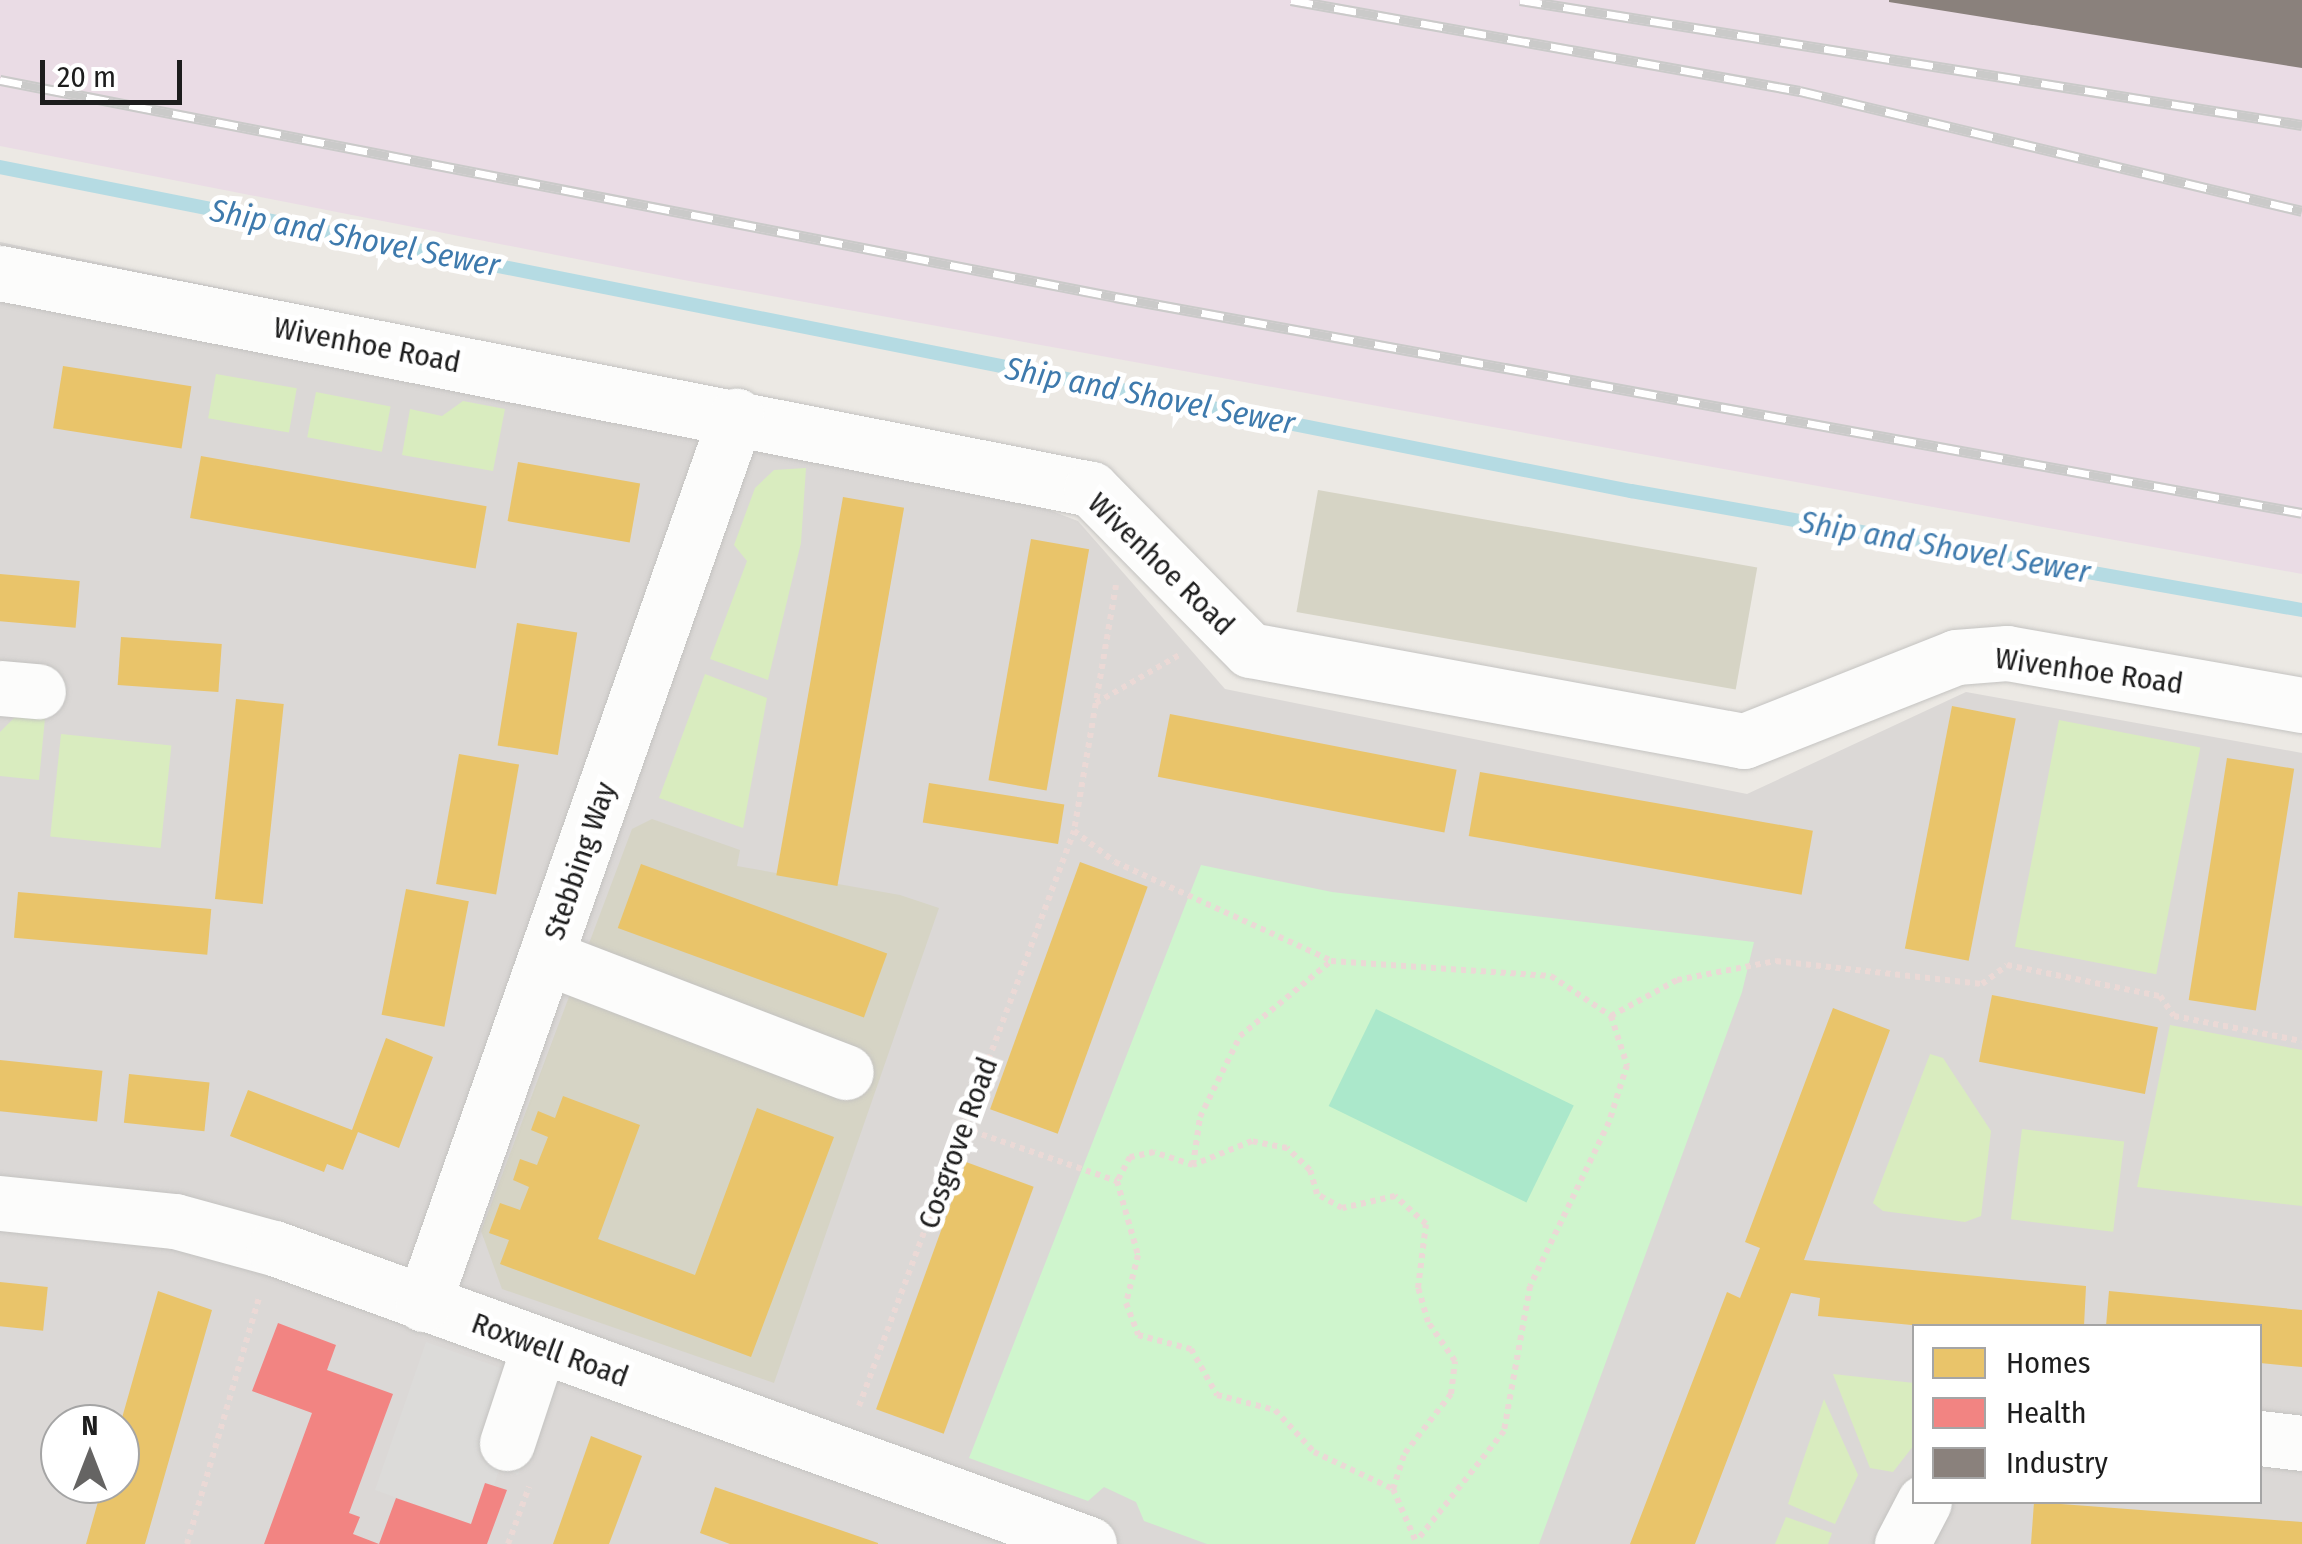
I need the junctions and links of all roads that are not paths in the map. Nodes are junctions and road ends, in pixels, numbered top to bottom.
1 (3, 289) edge
2 (736, 416) junction
3 (2302, 705) edge
4 (546, 958) junction
5 (846, 1072) dead end
6 (0, 1204) edge
7 (423, 1304) junction
8 (539, 1346) junction
9 (2262, 1438) edge
10 (2302, 1442) edge
11 (507, 1443) dead end
12 (1923, 1504) edge
13 (1089, 1544) edge
14 (1902, 1544) edge

1 - 2 street, Wivenhoe Road
2 - 3 street, Wivenhoe Road
2 - 4 street, Stebbing Way
4 - 5 street
4 - 7 street, Stebbing Way
6 - 7 street, Roxwell Road
7 - 8 street, Roxwell Road
8 - 11 street
8 - 13 street, Roxwell Road
9 - 10 street
12 - 14 street

